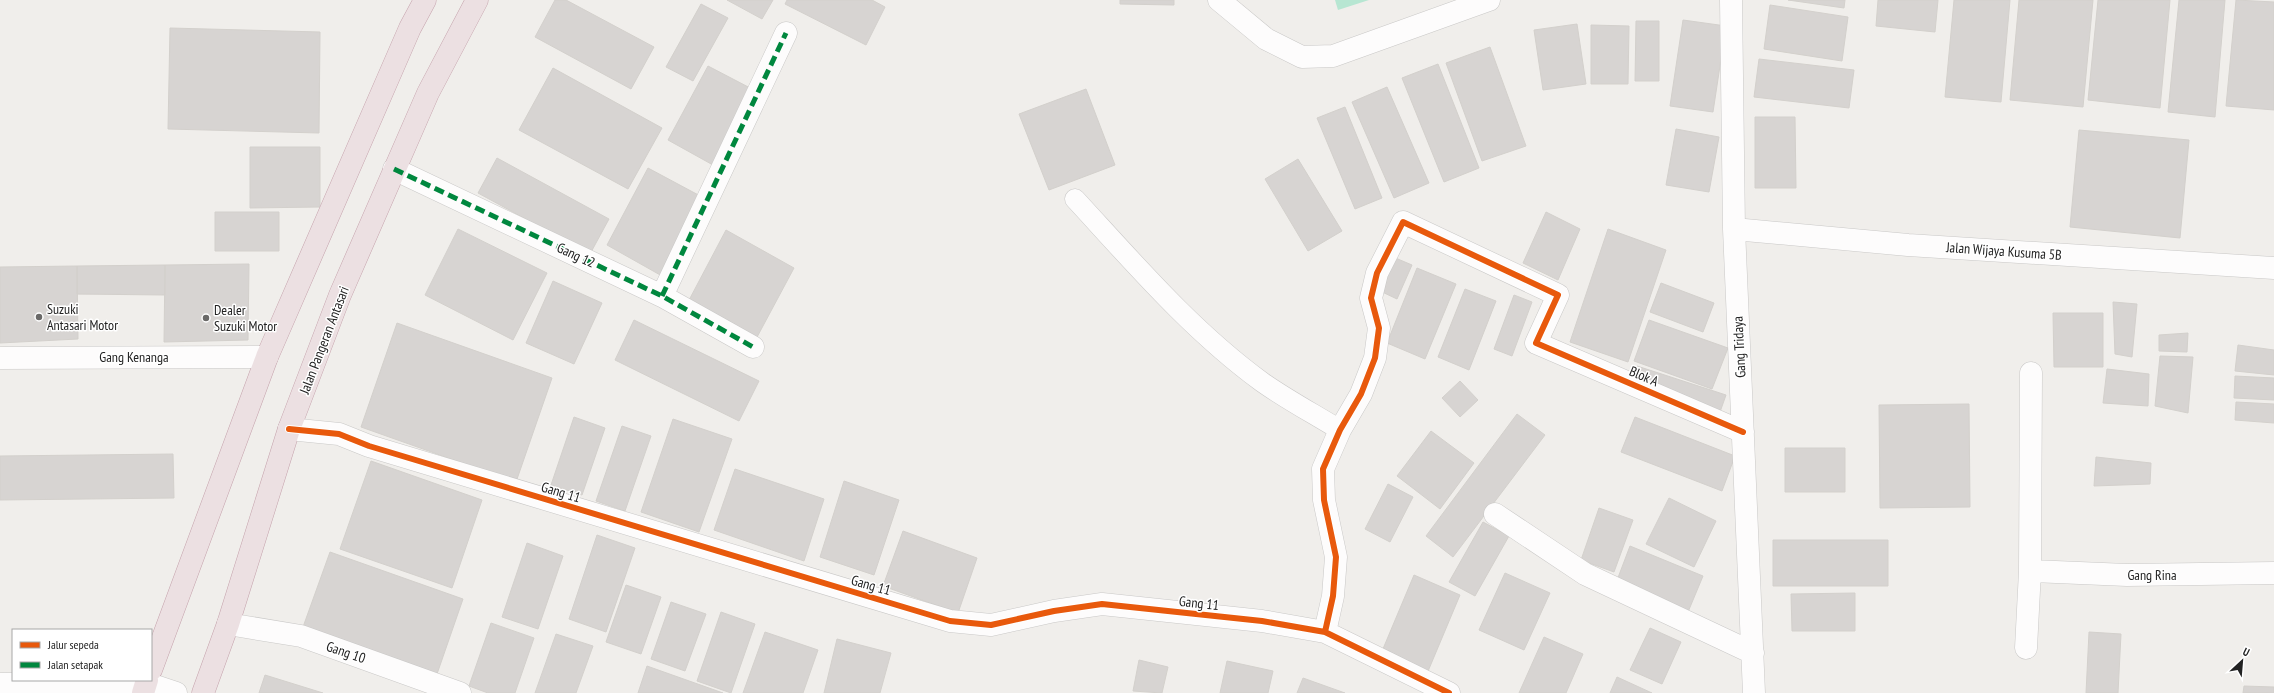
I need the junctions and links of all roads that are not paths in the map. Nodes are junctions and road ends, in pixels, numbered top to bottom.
1 (425, 0) edge
2 (477, 0) edge
3 (1218, 0) edge
4 (1489, 0) edge
5 (1731, 0) edge
6 (786, 33) dead end
7 (394, 169) junction
8 (1075, 199) dead end
9 (1734, 229) junction
10 (2274, 268) edge
11 (662, 296) junction
12 (754, 347) dead end
13 (267, 357) junction
14 (0, 358) edge
15 (2031, 373) dead end
16 (289, 429) junction
17 (1340, 430) junction
18 (1743, 432) junction
19 (1496, 514) dead end
20 (2030, 571) junction
21 (2274, 573) edge
22 (228, 624) junction
23 (1325, 632) junction
24 (2026, 648) dead end
25 (1753, 653) junction
26 (152, 668) edge
27 (147, 682) edge
28 (0, 684) edge
29 (176, 693) edge
30 (203, 693) edge
31 (460, 693) edge
32 (1449, 693) edge
33 (1754, 693) edge

1 - 13 highway
2 - 7 highway, Jalan Pangeran Antasari
3 - 4 street
5 - 9 street, Gang Tridaya
6 - 11 street
7 - 11 street, Gang 12
7 - 16 highway, Jalan Pangeran Antasari
8 - 17 lane
9 - 10 street, Jalan Wijaya Kusuma 5B
9 - 18 street, Gang Tridaya
11 - 12 street, Gang 12
13 - 14 street, Gang Kenanga
13 - 26 highway
15 - 20 street
16 - 22 highway, Jalan Pangeran Antasari
16 - 23 street, Gang 11
17 - 18 street, Blok A
17 - 23 street
18 - 25 street, Gang Tridaya
19 - 25 street
20 - 21 street, Gang Rina
20 - 24 street
22 - 30 highway, Jalan Pangeran Antasari
22 - 31 street, Gang 10
23 - 32 street, Gang 11
25 - 33 street, Gang Tridaya
27 - 28 street
27 - 29 street

